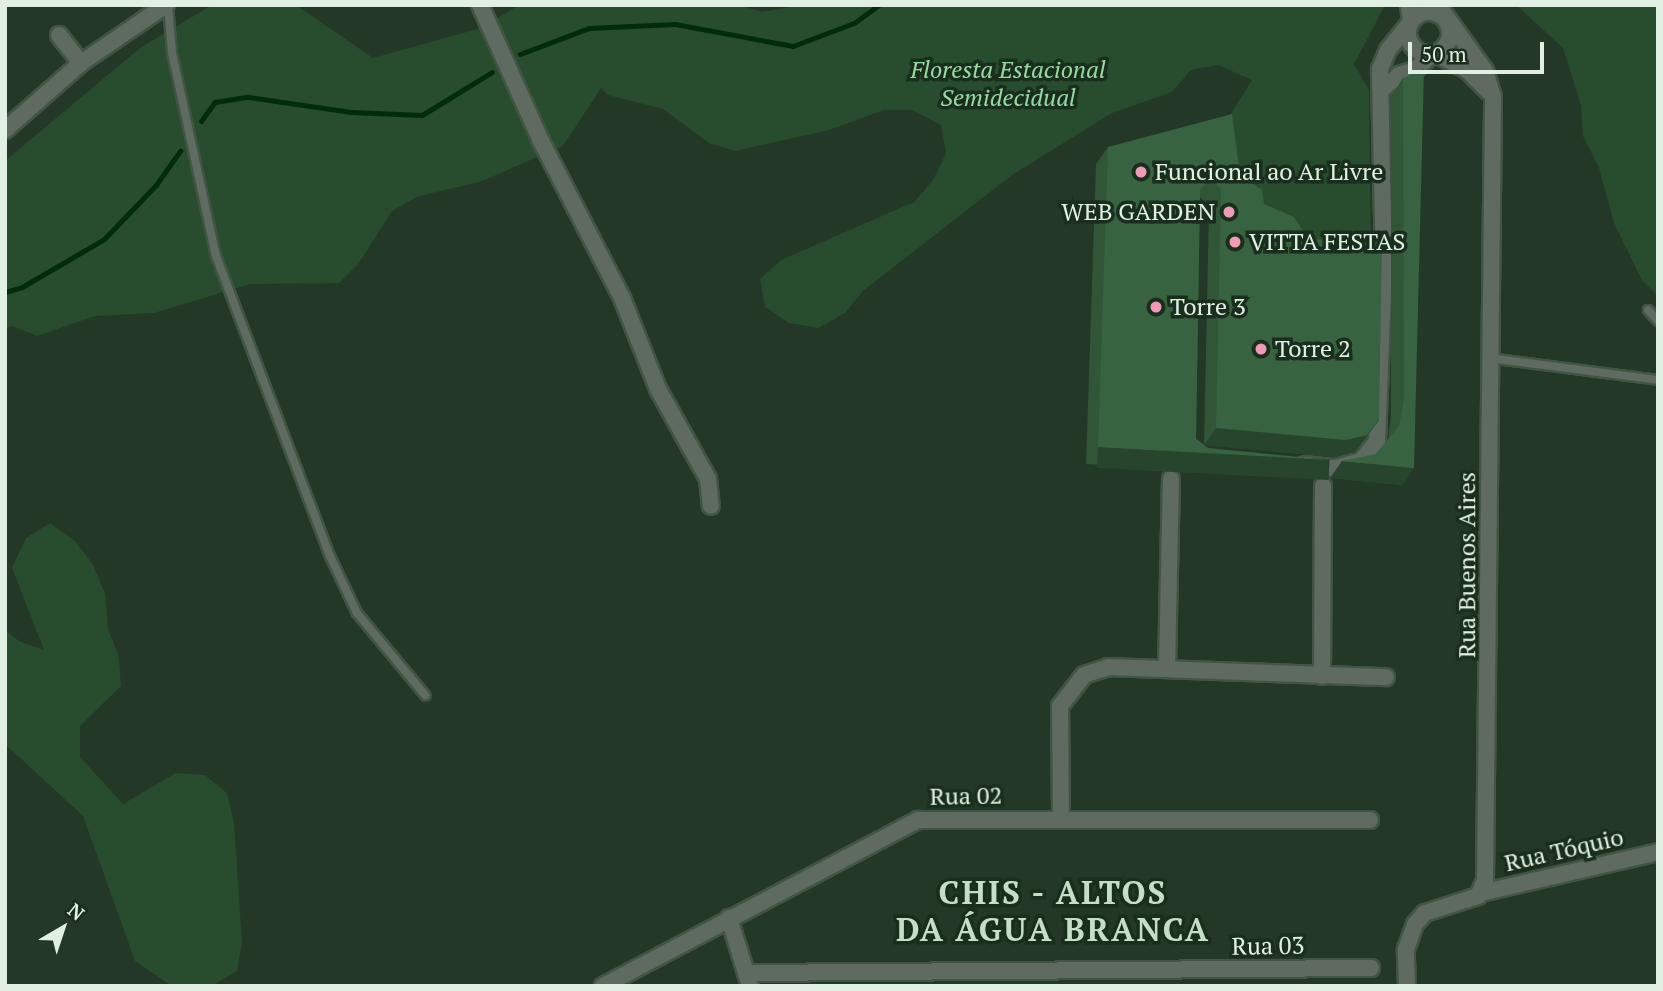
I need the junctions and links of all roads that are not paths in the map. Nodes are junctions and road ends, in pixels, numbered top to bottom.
1 (167, 5) edge
2 (480, 5) edge
3 (1438, 5) edge
4 (1410, 13) edge
5 (1448, 24) junction
6 (59, 35) dead end
7 (1434, 53) junction
8 (81, 63) junction
9 (1382, 89) junction
10 (1493, 97) junction
11 (5, 130) edge
12 (1648, 310) dead end
13 (1658, 321) edge
14 (1489, 358) junction
15 (1658, 380) edge
16 (1293, 464) edge
17 (1171, 480) dead end
18 (1323, 486) dead end
19 (711, 506) dead end
20 (1167, 668) junction
21 (1322, 676) junction
22 (1386, 677) dead end
23 (425, 695) dead end
24 (1061, 817) junction
25 (1370, 820) dead end
26 (1658, 852) edge
27 (1481, 893) junction
28 (729, 918) junction
29 (1371, 968) dead end
30 (1035, 978) edge
31 (748, 979) edge
32 (603, 986) edge
33 (1406, 986) edge

1 - 8 street
1 - 23 lane
2 - 19 street
3 - 5 street, Rua Buenos Aires
4 - 5 street
4 - 7 street
4 - 9 street
5 - 7 street
5 - 10 street, Rua Buenos Aires
6 - 8 street
7 - 9 street
7 - 10 street
8 - 11 street
9 - 16 street
10 - 14 street, Rua Buenos Aires
12 - 13 lane
14 - 15 lane
14 - 27 street, Rua Buenos Aires
17 - 20 street
18 - 21 street
20 - 21 street
20 - 24 street
21 - 22 street
24 - 25 street, Rua 02
24 - 28 street, Rua 02
26 - 27 street, Rua Tóquio
27 - 33 street
28 - 31 street
28 - 32 street, Rua 02
29 - 30 street, Rua 03
30 - 31 street, Rua 03

